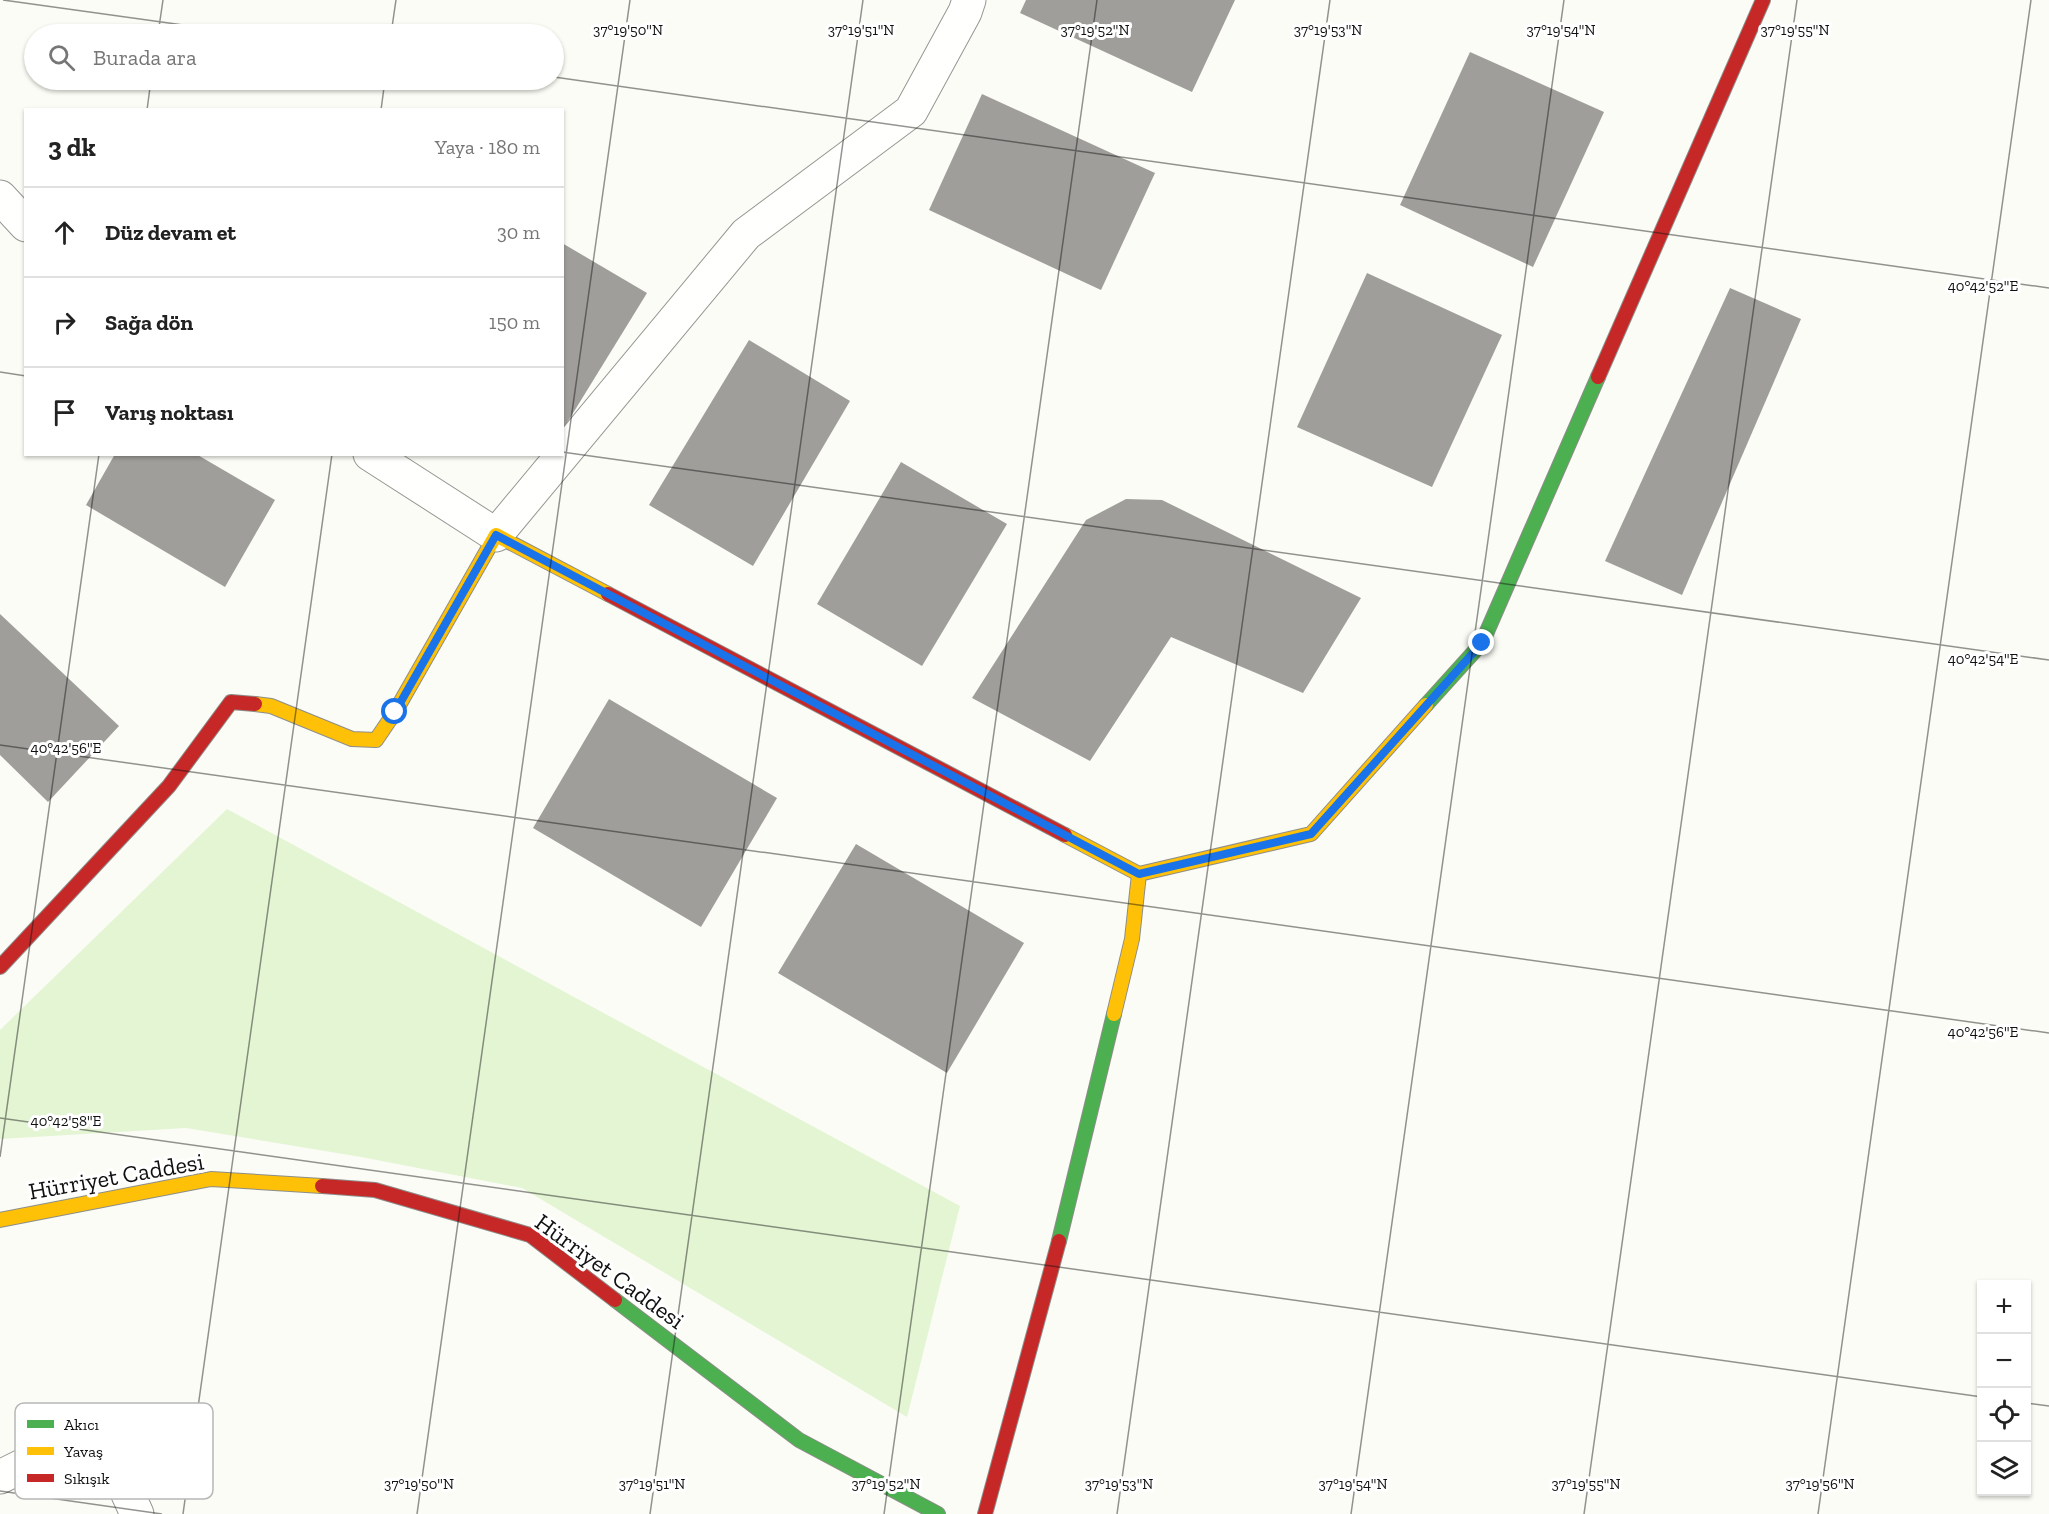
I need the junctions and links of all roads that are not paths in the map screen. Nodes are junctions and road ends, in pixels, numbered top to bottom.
1 (969, 0) edge
2 (1763, 0) edge
3 (0, 197) edge
4 (24, 223) edge
5 (564, 453) edge
6 (373, 456) edge
7 (562, 456) edge
8 (496, 535) junction
9 (1139, 874) junction
10 (0, 967) edge
11 (0, 1220) edge
12 (15, 1470) edge
13 (0, 1477) edge
14 (130, 1499) edge
15 (137, 1514) edge
16 (938, 1514) edge
17 (985, 1514) edge

1 - 5 street
2 - 9 street
3 - 4 street
6 - 8 street
7 - 8 street
8 - 9 street
8 - 10 street
9 - 17 street
11 - 16 street, Hürriyet Caddesi
12 - 13 street
14 - 15 street

